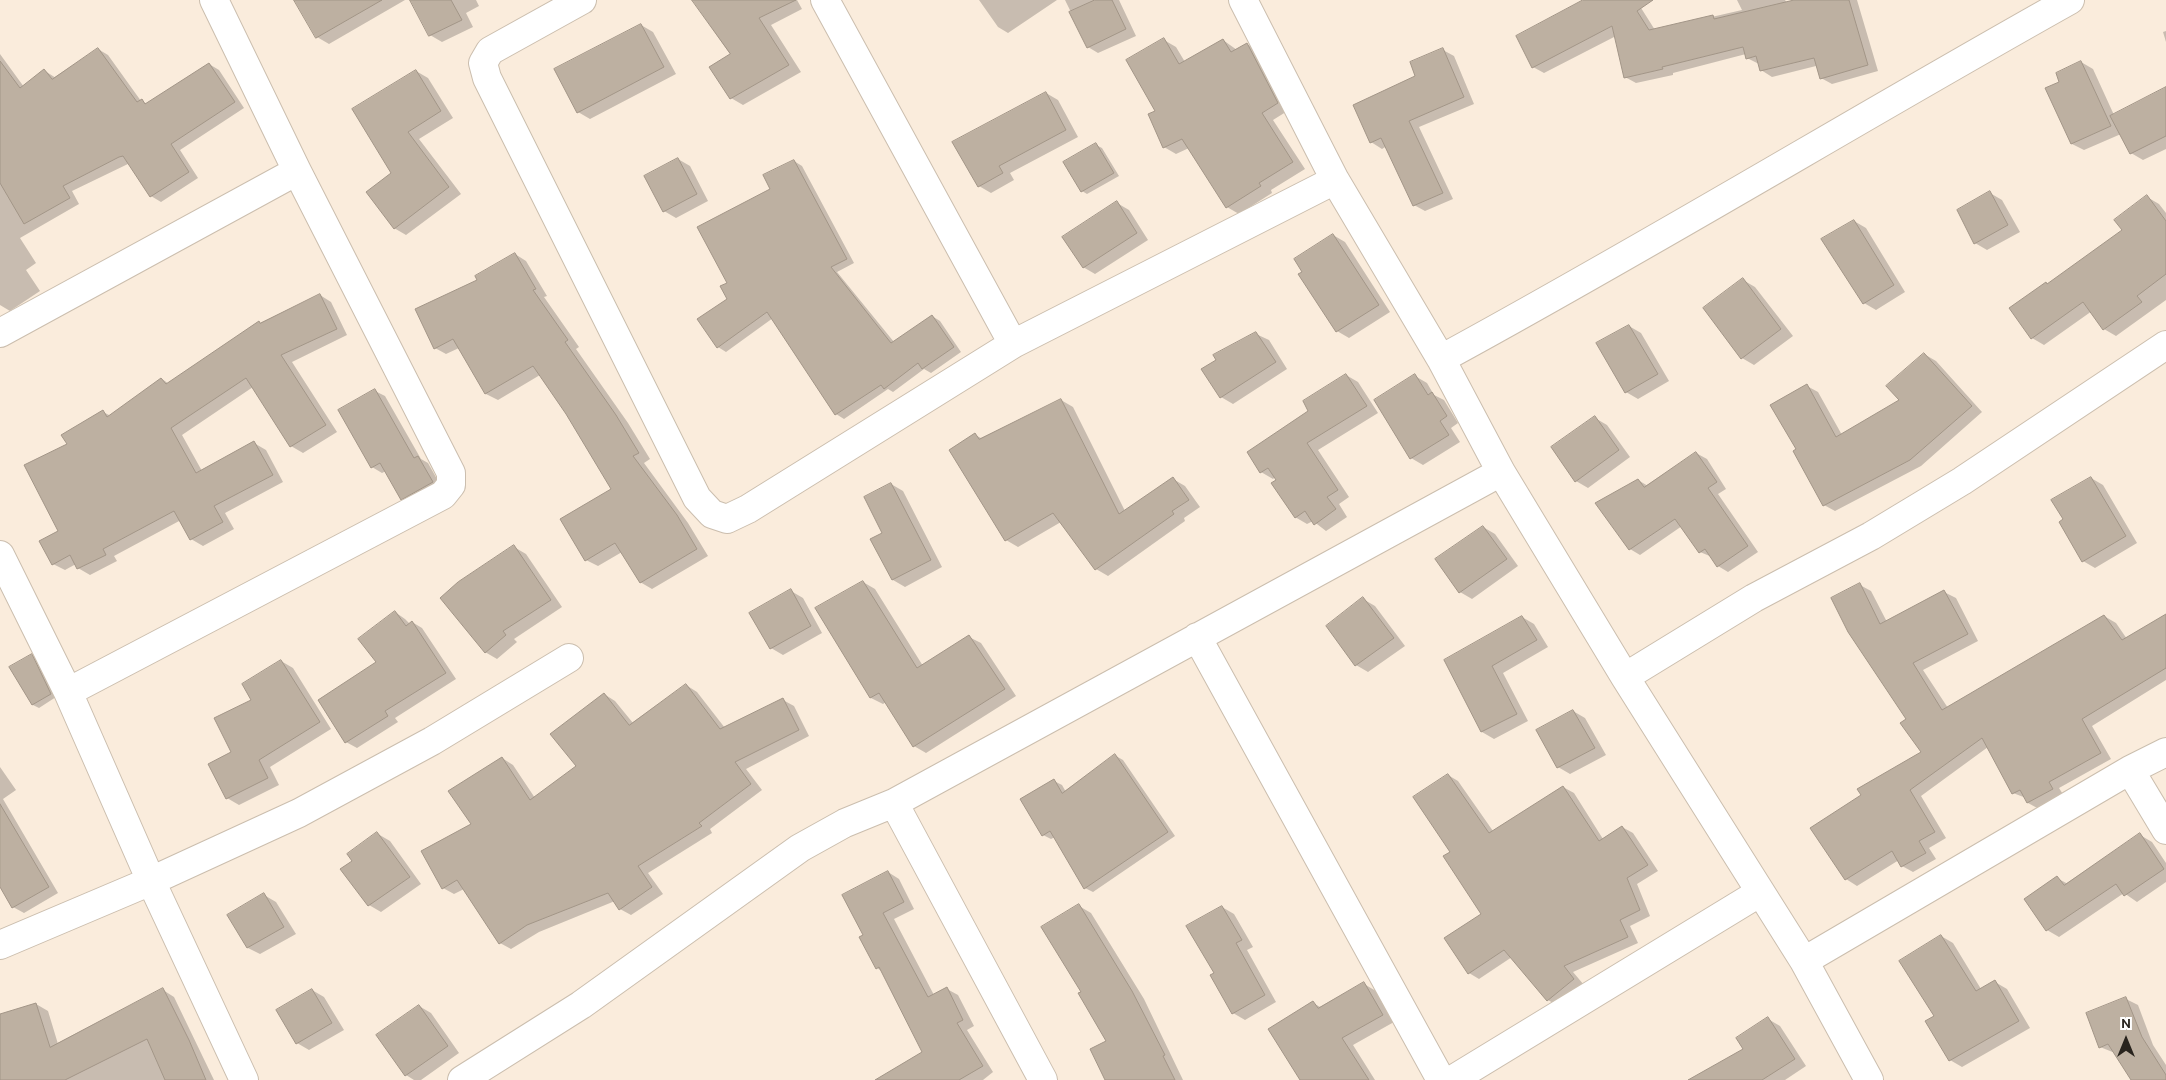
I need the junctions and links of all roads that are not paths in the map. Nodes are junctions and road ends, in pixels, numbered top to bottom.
1 (214, 0) edge
2 (582, 0) edge
3 (825, 0) edge
4 (2070, 0) edge
5 (1246, 1) edge
6 (297, 171) junction
7 (1335, 180) junction
8 (0, 333) edge
9 (1013, 344) junction
10 (2166, 345) edge
11 (1442, 359) junction
12 (1501, 472) junction
13 (0, 555) edge
14 (1197, 637) junction
15 (569, 658) dead end
16 (1625, 677) junction
17 (68, 692) junction
18 (2166, 752) edge
19 (2130, 770) junction
20 (894, 803) junction
21 (2166, 830) edge
22 (151, 881) junction
23 (1760, 893) junction
24 (0, 945) edge
25 (1804, 961) junction
26 (244, 1080) edge
27 (462, 1080) edge
28 (1043, 1080) edge
29 (1441, 1080) edge
30 (1452, 1080) edge
31 (1869, 1080) edge

1 - 6 street
2 - 9 street
3 - 9 street
4 - 11 street
5 - 7 street
6 - 8 street
6 - 17 street
7 - 9 street
7 - 11 street
10 - 16 street
11 - 12 street
12 - 14 street
12 - 16 street
13 - 17 street
14 - 20 street
14 - 29 street
15 - 22 street
16 - 23 street
17 - 22 street
18 - 19 street
19 - 21 street
19 - 25 street
20 - 27 street
20 - 28 street
22 - 24 street
22 - 26 street
23 - 25 street
23 - 30 street
25 - 31 street

